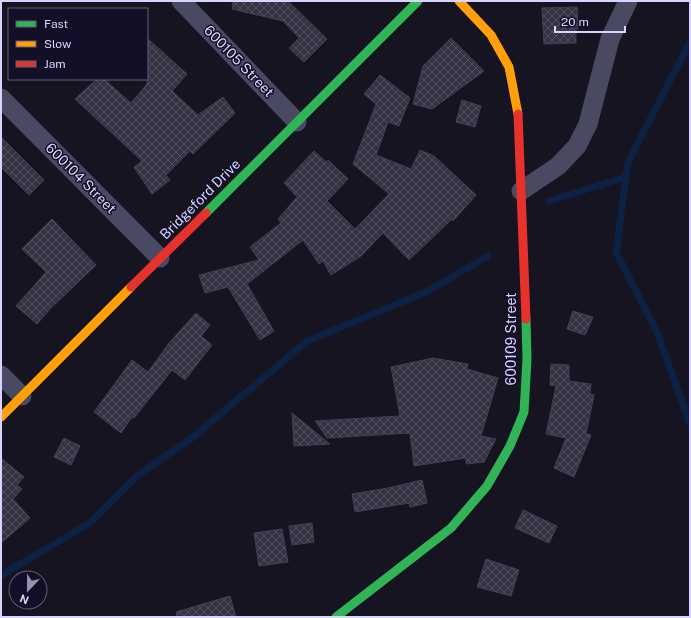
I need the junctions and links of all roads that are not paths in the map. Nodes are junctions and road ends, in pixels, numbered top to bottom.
1 (181, 1) edge
2 (418, 1) edge
3 (459, 1) edge
4 (628, 1) edge
5 (1, 98) edge
6 (297, 122) junction
7 (521, 191) junction
8 (160, 258) junction
9 (1, 375) edge
10 (22, 396) junction
11 (1, 416) edge
12 (336, 617) edge

1 - 6 street, 600105 Street
2 - 6 street, Bridgeford Drive
3 - 7 street, 600109 Street
4 - 7 street
5 - 8 street, 600104 Street
6 - 8 street, Bridgeford Drive
7 - 12 street, 600109 Street
8 - 10 street, Bridgeford Drive
9 - 10 street
10 - 11 street, Bridgeford Drive

